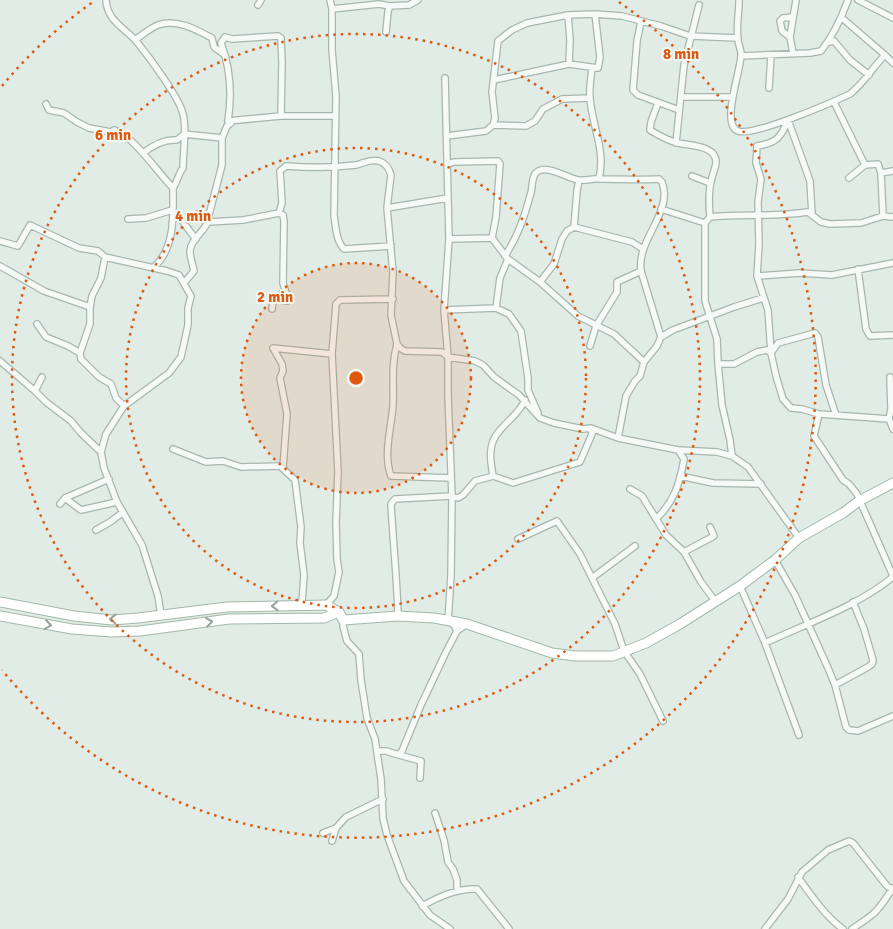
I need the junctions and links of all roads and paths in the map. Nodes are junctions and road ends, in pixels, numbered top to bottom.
1 (106, 0) edge
2 (330, 0) edge
3 (418, 0) edge
4 (796, 0) edge
5 (848, 0) edge
6 (858, 0) edge
7 (739, 1) edge
8 (699, 5) dead end
9 (390, 6) junction
10 (332, 10) junction
11 (595, 14) junction
12 (568, 15) junction
13 (792, 17) junction
14 (842, 18) junction
15 (893, 18) edge
16 (641, 21) junction
17 (386, 32) dead end
18 (690, 36) junction
19 (790, 37) junction
20 (737, 38) junction
21 (135, 40) junction
22 (829, 42) junction
23 (793, 53) junction
24 (225, 55) junction
25 (771, 55) junction
26 (884, 55) junction
27 (741, 56) junction
28 (893, 63) edge
29 (570, 64) junction
30 (592, 68) junction
31 (869, 75) junction
32 (445, 78) dead end
33 (494, 80) junction
34 (769, 88) dead end
35 (681, 96) junction
36 (732, 97) junction
37 (590, 98) junction
38 (834, 102) junction
39 (658, 103) junction
40 (46, 104) dead end
41 (679, 110) junction
42 (282, 116) junction
43 (335, 116) junction
44 (788, 120) junction
45 (228, 121) junction
46 (493, 125) junction
47 (184, 134) junction
48 (447, 136) junction
49 (222, 138) junction
50 (676, 142) junction
51 (143, 154) junction
52 (448, 164) junction
53 (335, 166) junction
54 (865, 166) junction
55 (893, 171) edge
56 (881, 173) junction
57 (692, 176) dead end
58 (599, 178) junction
59 (849, 178) dead end
60 (579, 180) junction
61 (710, 183) junction
62 (173, 188) junction
63 (448, 198) junction
64 (387, 208) junction
65 (662, 209) junction
66 (172, 210) junction
67 (279, 213) junction
68 (759, 215) junction
69 (812, 215) junction
70 (883, 216) junction
71 (710, 217) junction
72 (893, 217) edge
73 (128, 219) dead end
74 (209, 222) junction
75 (705, 223) junction
76 (574, 227) junction
77 (492, 238) junction
78 (196, 239) junction
79 (449, 239) junction
80 (0, 241) edge
81 (391, 246) junction
82 (643, 249) junction
83 (105, 257) junction
84 (506, 257) junction
85 (893, 263) edge
86 (0, 266) edge
87 (153, 268) junction
88 (858, 269) junction
89 (641, 271) junction
90 (757, 276) junction
91 (540, 282) junction
92 (184, 283) junction
93 (763, 298) junction
94 (393, 299) junction
95 (90, 307) junction
96 (496, 308) junction
97 (272, 309) dead end
98 (444, 310) junction
99 (710, 317) junction
100 (37, 324) dead end
101 (596, 326) junction
102 (893, 335) edge
103 (661, 337) junction
104 (397, 344) junction
105 (590, 346) dead end
106 (80, 353) junction
107 (771, 353) junction
108 (332, 354) junction
109 (448, 357) junction
110 (0, 361) edge
111 (644, 362) junction
112 (718, 364) junction
113 (42, 377) dead end
114 (890, 377) dead end
115 (35, 390) junction
116 (528, 390) junction
117 (525, 402) junction
118 (124, 406) junction
119 (820, 414) junction
120 (836, 415) junction
121 (540, 418) junction
122 (889, 419) junction
123 (591, 428) junction
124 (893, 429) edge
125 (618, 438) junction
126 (173, 449) dead end
127 (678, 450) junction
128 (101, 452) junction
129 (732, 456) junction
130 (283, 468) junction
131 (493, 476) junction
132 (680, 476) junction
133 (451, 478) junction
134 (109, 479) junction
135 (893, 483) edge
136 (761, 484) junction
137 (630, 489) dead end
138 (452, 496) junction
139 (65, 498) junction
140 (859, 501) junction
141 (116, 502) junction
142 (60, 504) dead end
143 (123, 514) junction
144 (656, 519) junction
145 (710, 527) dead end
146 (96, 530) dead end
147 (799, 538) junction
148 (518, 539) dead end
149 (635, 546) dead end
150 (684, 552) junction
151 (775, 560) junction
152 (893, 576) edge
153 (592, 578) junction
154 (740, 586) junction
155 (715, 601) junction
156 (0, 602) edge
157 (853, 602) junction
158 (308, 605) junction
159 (326, 605) junction
160 (161, 615) junction
161 (0, 616) edge
162 (341, 616) junction
163 (398, 616) junction
164 (448, 621) junction
165 (467, 624) junction
166 (808, 625) junction
167 (457, 631) junction
168 (765, 642) junction
169 (624, 652) junction
170 (835, 685) junction
171 (893, 716) edge
172 (663, 721) dead end
173 (799, 735) dead end
174 (377, 751) junction
175 (399, 755) junction
176 (420, 778) dead end
177 (383, 799) junction
178 (435, 813) dead end
179 (336, 828) junction
180 (323, 833) dead end
181 (332, 841) dead end
182 (798, 877) junction
183 (893, 889) edge
184 (457, 891) junction
185 (422, 906) junction
186 (450, 929) edge
187 (509, 929) edge
188 (765, 929) edge
189 (843, 929) edge
190 (852, 929) edge

1 - 21 street
2 - 10 street
3 - 9 street
4 - 13 street
5 - 14 street
6 - 15 street
7 - 20 street
8 - 18 street
9 - 10 street
9 - 17 street
10 - 43 street
11 - 12 street
11 - 16 street
11 - 30 street
12 - 29 street
12 - 33 street
13 - 19 street
13 - 19 street
14 - 22 street
14 - 26 street
16 - 18 street
16 - 39 street
18 - 20 street
18 - 35 street
19 - 23 street
20 - 27 street
21 - 24 street
21 - 47 street
22 - 23 street
22 - 31 street
23 - 25 street
24 - 42 street
24 - 45 street
25 - 27 street
25 - 34 street
26 - 28 street
26 - 31 street
27 - 36 street
29 - 30 street
29 - 33 street
30 - 37 street
31 - 38 street
32 - 48 street
33 - 46 street
35 - 36 street
35 - 41 street
36 - 44 street
37 - 46 street
37 - 58 street
38 - 44 street
38 - 54 street
39 - 41 street
39 - 50 street
40 - 51 street
41 - 50 street
42 - 43 street
42 - 45 street
43 - 53 street
44 - 68 street
44 - 69 street
45 - 49 street
46 - 48 street
47 - 49 street
47 - 51 street
47 - 62 street
48 - 52 street
49 - 74 street
50 - 61 street
51 - 62 street
52 - 63 street
52 - 77 street
53 - 64 street
53 - 67 street
53 - 81 street
54 - 56 street
54 - 59 street
55 - 56 street
56 - 70 street
57 - 61 street
58 - 60 street
58 - 65 street
60 - 76 street
60 - 84 street
61 - 71 street
62 - 66 street
63 - 64 street
63 - 79 street
64 - 81 street
65 - 75 street
65 - 82 street
66 - 73 street
66 - 78 street
66 - 87 street
67 - 74 street
67 - 97 street
68 - 69 street
68 - 71 street
68 - 90 street
69 - 70 street
70 - 72 street
71 - 75 street
74 - 78 street
75 - 99 street
76 - 82 street
76 - 91 street
77 - 79 street
77 - 84 street
78 - 92 street
79 - 98 street
80 - 83 street
81 - 94 street
82 - 89 street
83 - 87 street
83 - 95 street
84 - 91 street
84 - 96 street
85 - 88 street
86 - 95 street
87 - 92 street
88 - 90 street
88 - 102 street
89 - 101 street
89 - 103 street
90 - 93 street
91 - 101 street
92 - 118 street
93 - 99 street
93 - 107 street
94 - 104 street
94 - 108 street
95 - 106 street
96 - 98 street
96 - 116 street
98 - 109 street
99 - 103 street
99 - 112 street
100 - 106 street
101 - 105 street
101 - 111 street
103 - 111 street
104 - 109 street
104 - 133 street
106 - 118 street
107 - 112 street
107 - 119 street
107 - 120 street
108 - 130 street
108 - 159 street
109 - 117 street
109 - 133 street
110 - 115 street
111 - 125 street
112 - 129 street
113 - 115 street
114 - 122 street
115 - 128 street
116 - 117 street
116 - 121 street
117 - 121 street
117 - 131 street
118 - 128 street
119 - 120 street
119 - 140 street
120 - 122 street
121 - 123 street
122 - 124 street
123 - 125 street
123 - 131 street
125 - 127 street
126 - 130 street
127 - 129 street
127 - 132 street
128 - 134 street
129 - 136 street
130 - 158 street
131 - 138 street
132 - 136 street
132 - 144 street
133 - 138 street
134 - 139 street
134 - 141 street
135 - 140 main road
136 - 147 street
137 - 144 street
138 - 163 street
138 - 164 street
139 - 141 street
139 - 142 street
140 - 147 main road
140 - 152 street
141 - 143 street
143 - 146 street
143 - 160 street
144 - 150 street
145 - 150 street
147 - 151 main road
148 - 153 street
149 - 153 street
150 - 155 street
151 - 154 main road
151 - 166 street
152 - 157 street
153 - 169 street
154 - 155 main road
154 - 168 street
155 - 169 main road
160 -> 156 main road
157 - 166 street
157 - 170 street
158 - 159 main road
158 -> 160 main road
159 - 162 main road
161 -> 162 main road
162 - 163 main road
162 - 174 street
163 - 164 main road
164 - 165 main road
164 - 167 street
165 - 167 street
165 - 169 main road
166 - 168 street
166 - 170 street
167 - 175 street
168 - 173 street
169 - 172 street
170 - 171 street
174 - 175 street
174 - 177 street
175 - 176 street
177 - 179 street
177 - 185 street
178 - 184 street
179 - 180 street
179 - 181 street
182 - 183 street
182 - 188 street
182 - 189 street
183 - 190 street
184 - 185 street
184 - 187 street
185 - 186 street

